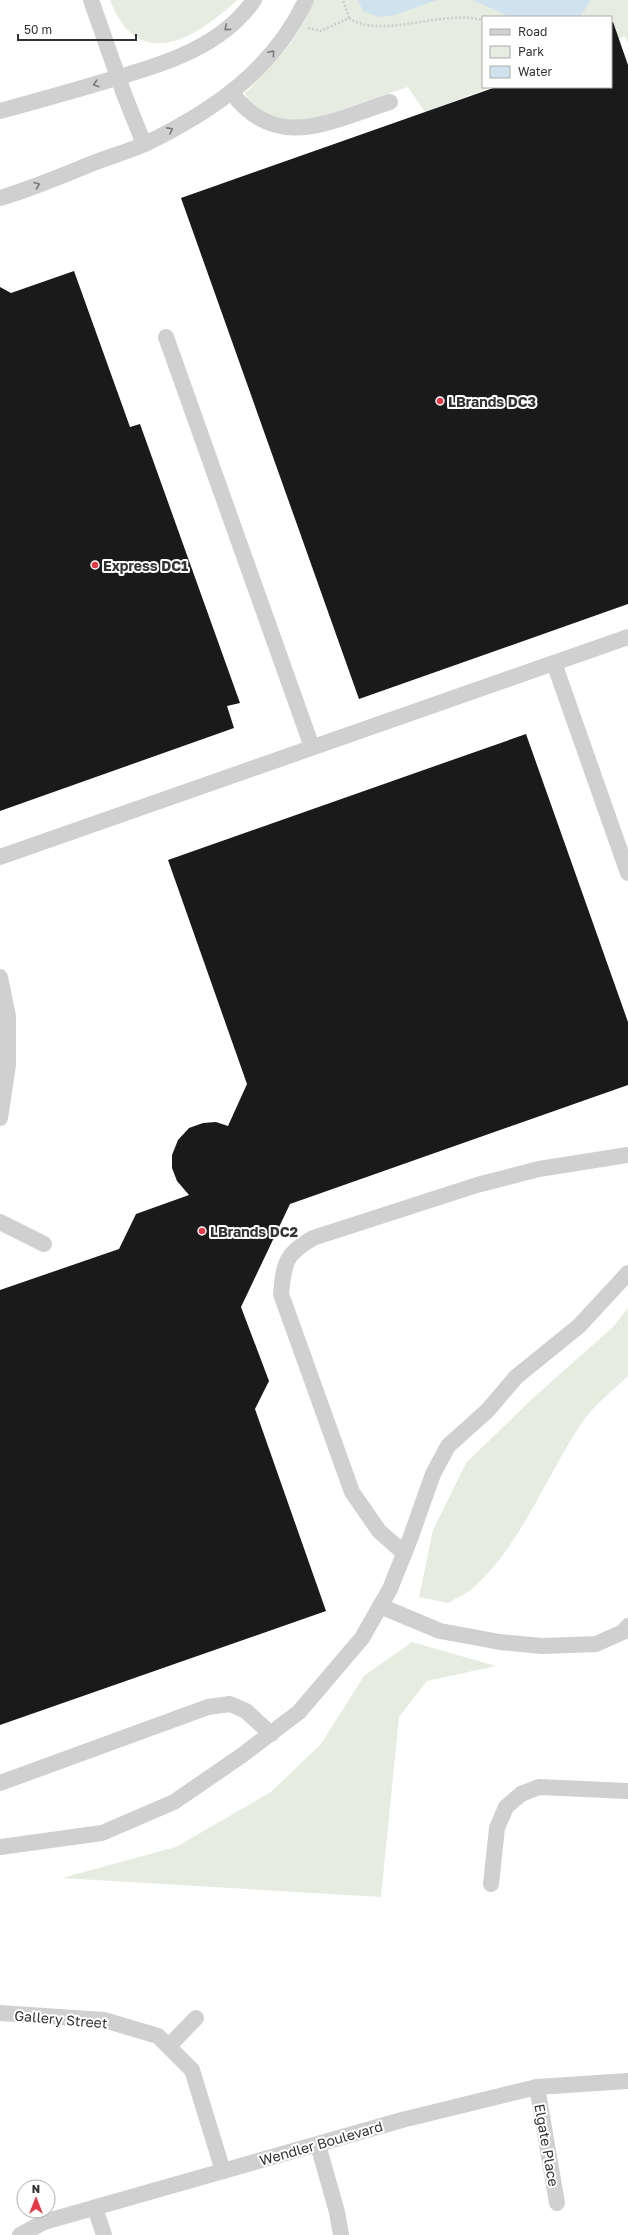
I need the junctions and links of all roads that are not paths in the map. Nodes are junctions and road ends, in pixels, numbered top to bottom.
1 (91, 0) edge
2 (254, 0) edge
3 (306, 0) edge
4 (119, 77) junction
5 (232, 93) junction
6 (390, 102) dead end
7 (0, 112) edge
8 (144, 144) junction
9 (0, 198) edge
10 (166, 337) dead end
11 (628, 637) edge
12 (554, 663) junction
13 (312, 747) junction
14 (0, 857) edge
15 (628, 873) edge
16 (0, 977) edge
17 (0, 1118) edge
18 (628, 1155) edge
19 (0, 1222) edge
20 (44, 1244) dead end
21 (628, 1273) edge
22 (404, 1553) junction
23 (380, 1606) junction
24 (628, 1626) edge
25 (271, 1734) junction
26 (0, 1783) edge
27 (628, 1791) edge
28 (0, 1847) edge
29 (491, 1884) dead end
30 (0, 2014) edge
31 (196, 2018) dead end
32 (169, 2046) junction
33 (628, 2082) edge
34 (537, 2087) junction
35 (318, 2145) junction
36 (223, 2171) junction
37 (557, 2203) dead end
38 (95, 2208) junction
39 (20, 2235) edge
40 (104, 2235) edge
41 (341, 2235) edge

1 - 4 street
2 -> 4 street
5 -> 3 street
4 -> 7 street
4 - 8 street
5 - 6 street
8 -> 5 street
9 -> 8 street
10 - 13 street
11 - 12 street
12 - 13 street
12 - 15 street
13 - 14 street
16 - 17 street
18 - 22 street
19 - 20 street
21 - 22 street
22 - 23 street
23 - 24 street
23 - 25 street
25 - 26 street
25 - 28 street
27 - 29 street
30 - 32 street, Gallery Street
31 - 32 street
32 - 36 street, Gallery Street
33 - 34 street, Wendler Boulevard
34 - 35 street, Wendler Boulevard
34 - 37 street, Elgate Place
35 - 36 street, Wendler Boulevard
35 - 41 street
36 - 38 street, Wendler Boulevard
38 - 39 street, Wendler Boulevard
38 - 40 street

